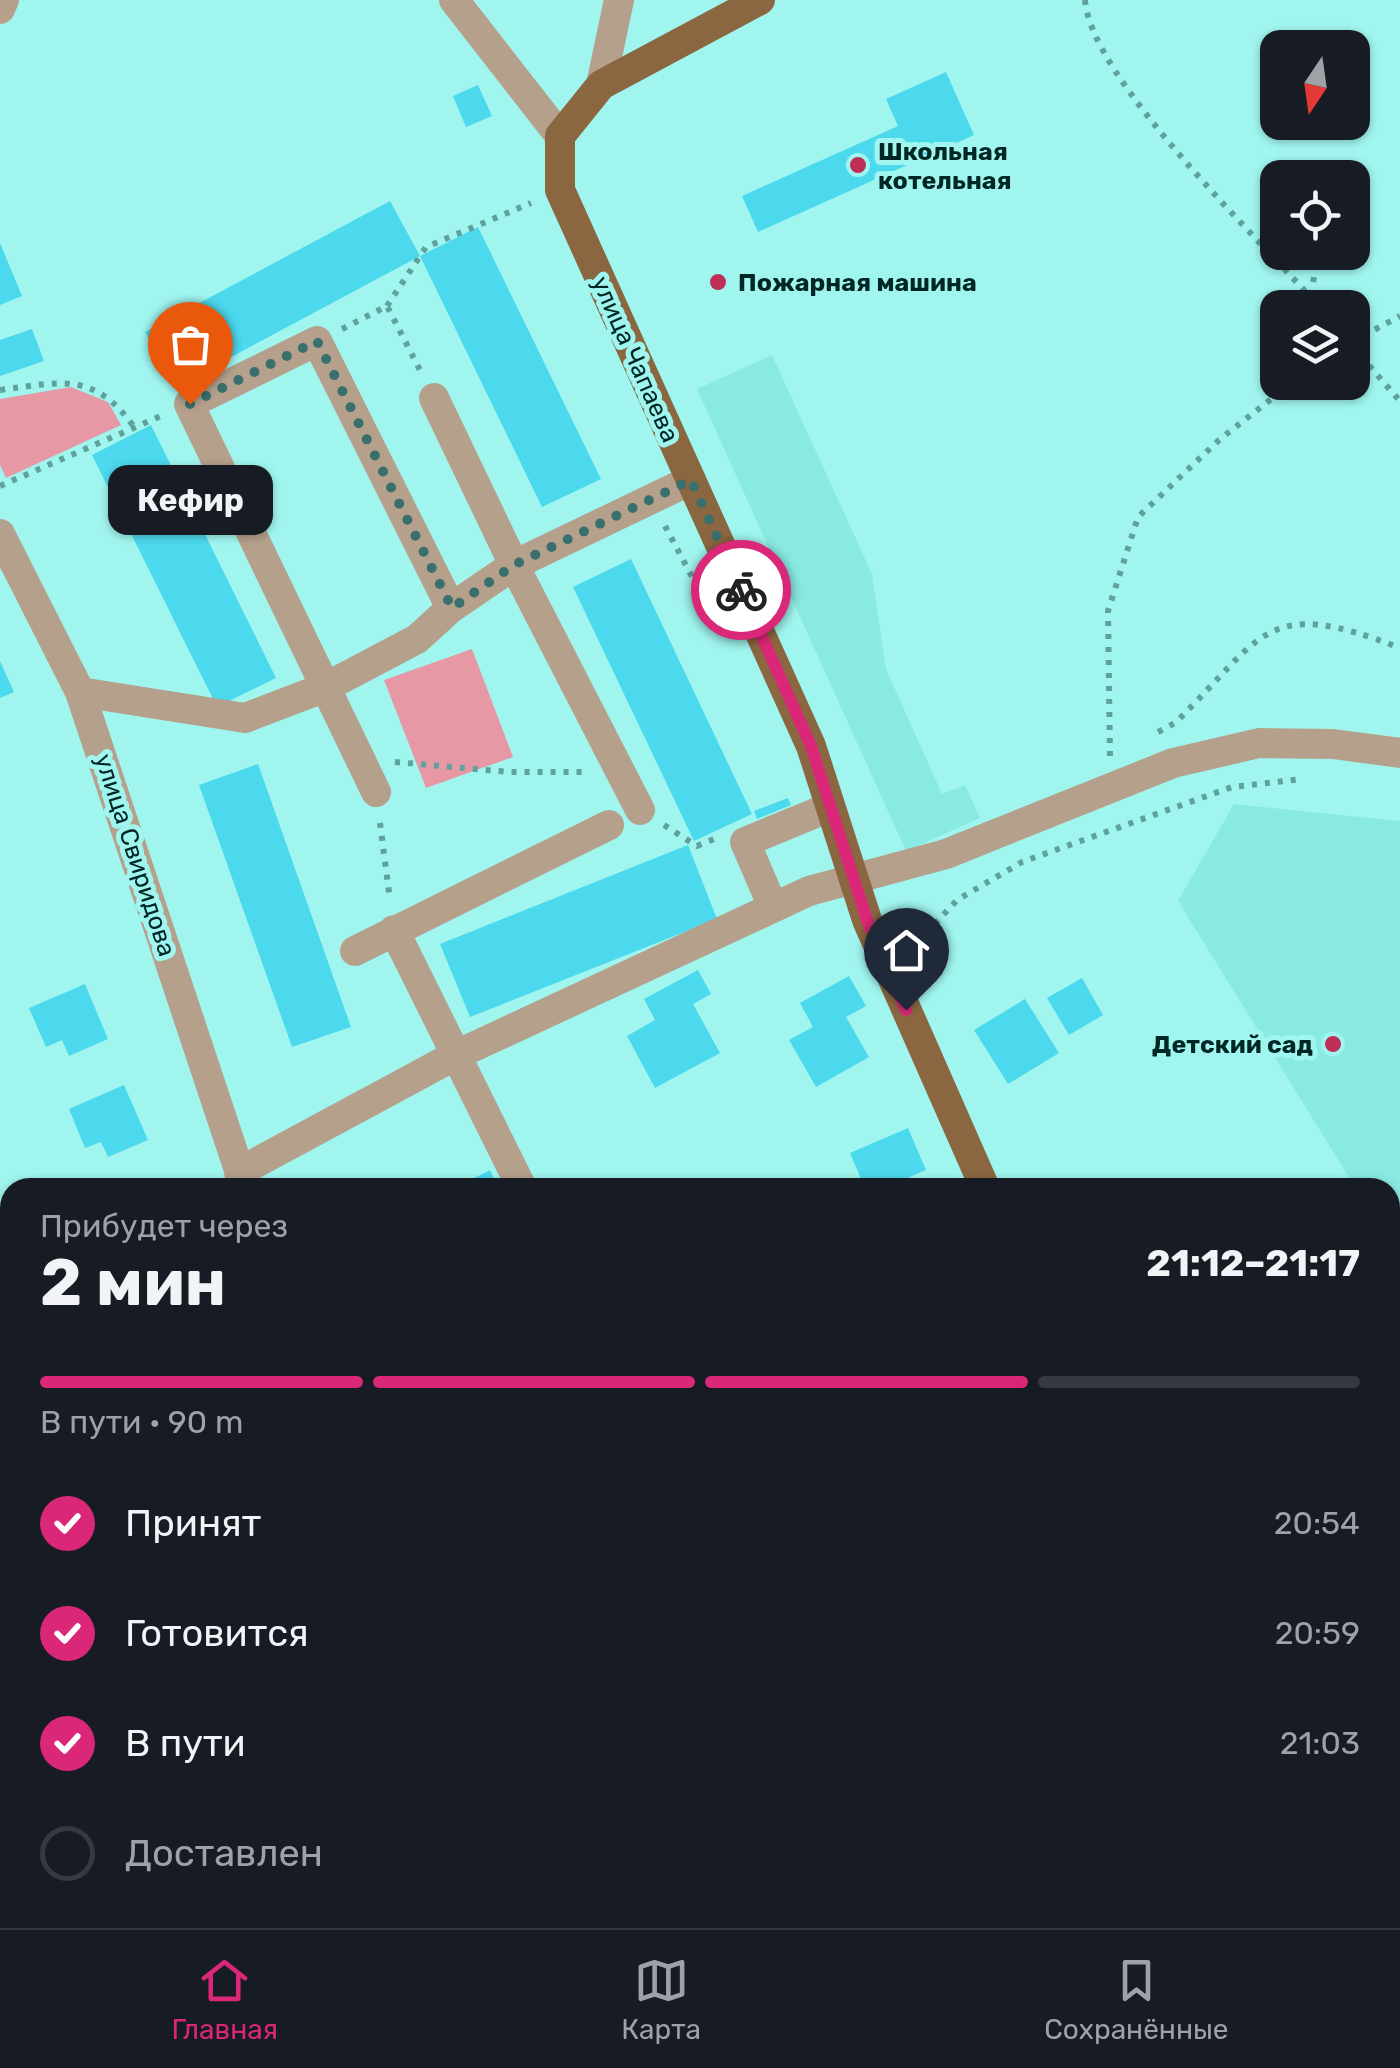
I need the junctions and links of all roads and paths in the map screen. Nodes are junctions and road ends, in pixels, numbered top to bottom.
1 (4, 0) edge
2 (454, 0) edge
3 (618, 0) edge
4 (760, 0) edge
5 (1086, 0) edge
6 (0, 9) edge
7 (601, 85) junction
8 (560, 136) junction
9 (560, 190) junction
10 (1303, 290) edge
11 (388, 306) junction
12 (1400, 316) edge
13 (1370, 334) edge
14 (317, 341) junction
15 (1370, 365) edge
16 (0, 390) edge
17 (434, 398) joint
18 (1270, 400) edge
19 (1400, 401) edge
20 (190, 404) junction
21 (134, 428) junction
22 (691, 480) junction
23 (0, 486) edge
24 (0, 534) edge
25 (514, 565) junction
26 (452, 608) junction
27 (1400, 648) edge
28 (326, 688) junction
29 (80, 692) junction
30 (1141, 739) dead end
31 (1126, 746) dead end
32 (359, 755) junction
33 (1400, 755) edge
34 (1308, 778) dead end
35 (376, 792) joint
36 (830, 807) junction
37 (640, 810) junction
38 (609, 825) dead end
39 (745, 842) junction
40 (842, 845) junction
41 (900, 869) junction
42 (854, 881) junction
43 (809, 891) junction
44 (772, 908) junction
45 (867, 920) junction
46 (394, 930) junction
47 (355, 950) dead end
48 (893, 981) junction
49 (456, 1055) junction
50 (241, 1178) edge
51 (245, 1178) edge
52 (517, 1178) edge
53 (981, 1178) edge

1 - 6 street
2 - 8 street
3 - 7 street
4 - 7 main road
5 - 10 path
7 - 8 main road
8 - 9 main road, улица Чапаева
9 - 11 path
9 - 22 main road, улица Чапаева
11 - 14 path
11 - 17 path
12 - 13 path
14 - 20 street
14 - 26 street
15 - 19 path
16 - 21 path
17 - 25 street
18 - 31 path
20 - 21 path
20 - 28 street
21 - 23 path
22 - 25 street
22 - 36 main road, улица Чапаева
24 - 29 street, улица Свиридова
25 - 26 street
25 - 37 street
26 - 28 street
27 - 30 path
28 - 29 street
28 - 32 street
29 - 50 street, улица Свиридова
32 - 35 street
32 - 37 path
33 - 41 street
34 - 48 path
35 - 46 path
36 - 39 street
36 - 40 main road, улица Чапаева
37 - 39 path
38 - 46 street
39 - 44 street
40 - 41 street
40 - 42 main road, улица Чапаева
40 - 43 street
41 - 42 street
41 - 45 street
42 - 43 street
42 - 45 main road, улица Чапаева
43 - 44 street
43 - 45 street
44 - 49 street
45 - 48 main road, улица Чапаева
46 - 47 street
46 - 49 street
48 - 53 main road, улица Чапаева
49 - 51 street
49 - 52 street

